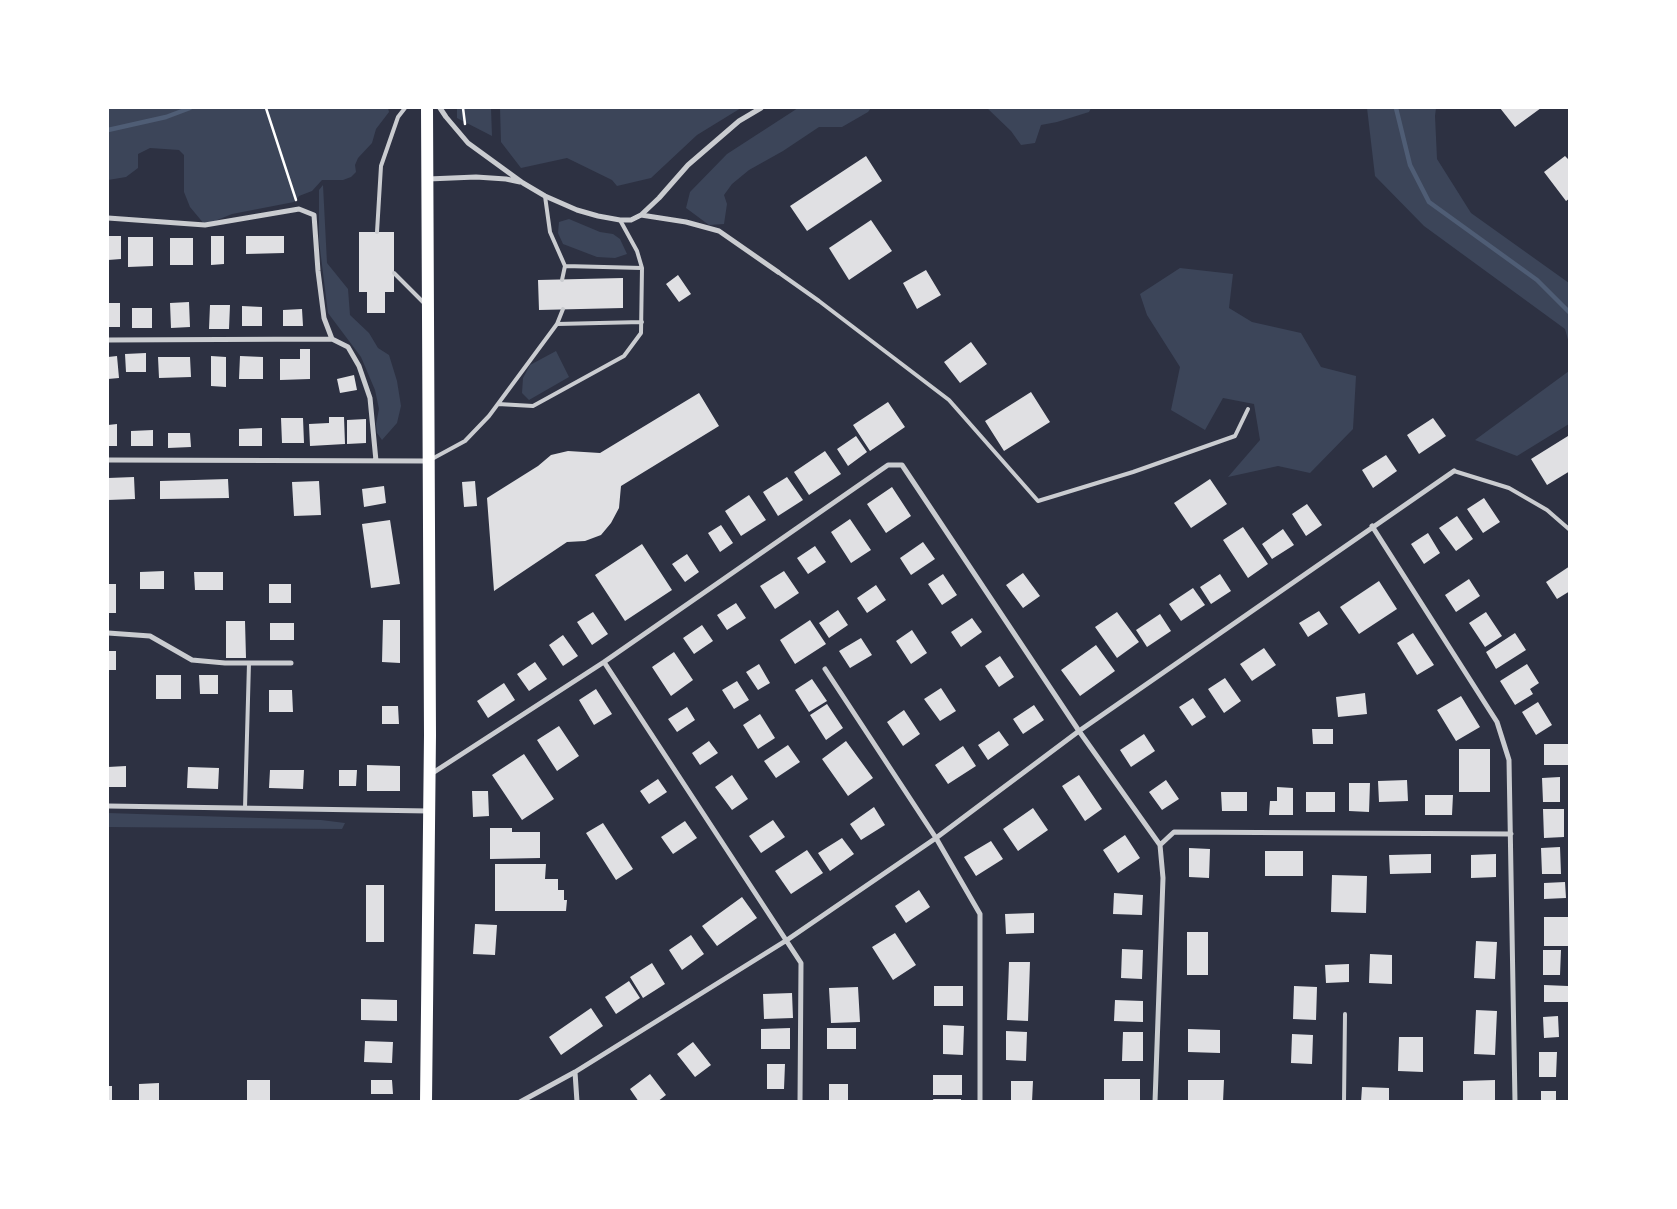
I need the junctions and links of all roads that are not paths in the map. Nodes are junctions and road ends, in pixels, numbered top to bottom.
1 (405, 108) edge
2 (427, 108) edge
3 (440, 108) edge
4 (761, 108) edge
5 (428, 179) junction
6 (523, 183) junction
7 (545, 196) junction
8 (641, 215) junction
9 (108, 218) edge
10 (620, 220) junction
11 (377, 232) dead end
12 (565, 266) junction
13 (642, 268) junction
14 (778, 272) joint
15 (394, 273) dead end
16 (562, 280) dead end
17 (427, 305) junction
18 (563, 309) dead end
19 (642, 322) junction
20 (557, 324) junction
21 (332, 339) junction
22 (108, 340) edge
23 (498, 404) junction
24 (1248, 409) dead end
25 (108, 460) edge
26 (376, 461) junction
27 (428, 461) junction
28 (1454, 471) joint
29 (1372, 526) junction
30 (1570, 530) edge
31 (108, 633) edge
32 (604, 662) junction
33 (249, 663) junction
34 (291, 663) dead end
35 (825, 669) dead end
36 (1078, 731) junction
37 (430, 775) junction
38 (108, 806) edge
39 (245, 808) junction
40 (429, 811) junction
41 (1511, 834) junction
42 (936, 838) junction
43 (1160, 845) junction
44 (787, 940) junction
45 (1345, 1014) dead end
46 (575, 1072) junction
47 (426, 1102) edge
48 (520, 1102) edge
49 (577, 1102) edge
50 (800, 1102) edge
51 (980, 1102) edge
52 (1155, 1102) edge
53 (1344, 1102) edge
54 (1515, 1102) edge

1 - 11 lane
2 - 5 main road
3 - 6 street
4 - 8 street
5 - 6 street
5 - 17 main road
6 - 7 street
7 - 10 street
7 - 12 lane
8 - 10 street
8 - 14 street
9 - 21 street
10 - 13 lane
12 - 13 lane
12 - 16 lane
13 - 19 lane
14 - 24 lane
15 - 17 lane
17 - 27 main road
18 - 20 lane
19 - 20 lane
19 - 23 lane
20 - 23 lane
21 - 22 street
21 - 26 street
23 - 27 lane
25 - 26 street
26 - 27 street
27 - 37 main road
28 - 29 street
28 - 30 lane
29 - 36 street
29 - 41 street
31 - 33 street
32 - 36 street
32 - 37 street
32 - 44 street
33 - 34 street
33 - 39 lane
35 - 42 street
36 - 42 street
36 - 43 street
37 - 40 main road
38 - 39 street
39 - 40 street
40 - 47 main road
41 - 43 street
41 - 54 street
42 - 44 street
42 - 51 street
43 - 52 street
44 - 46 street
44 - 50 street
45 - 53 lane
46 - 48 street
46 - 49 street

